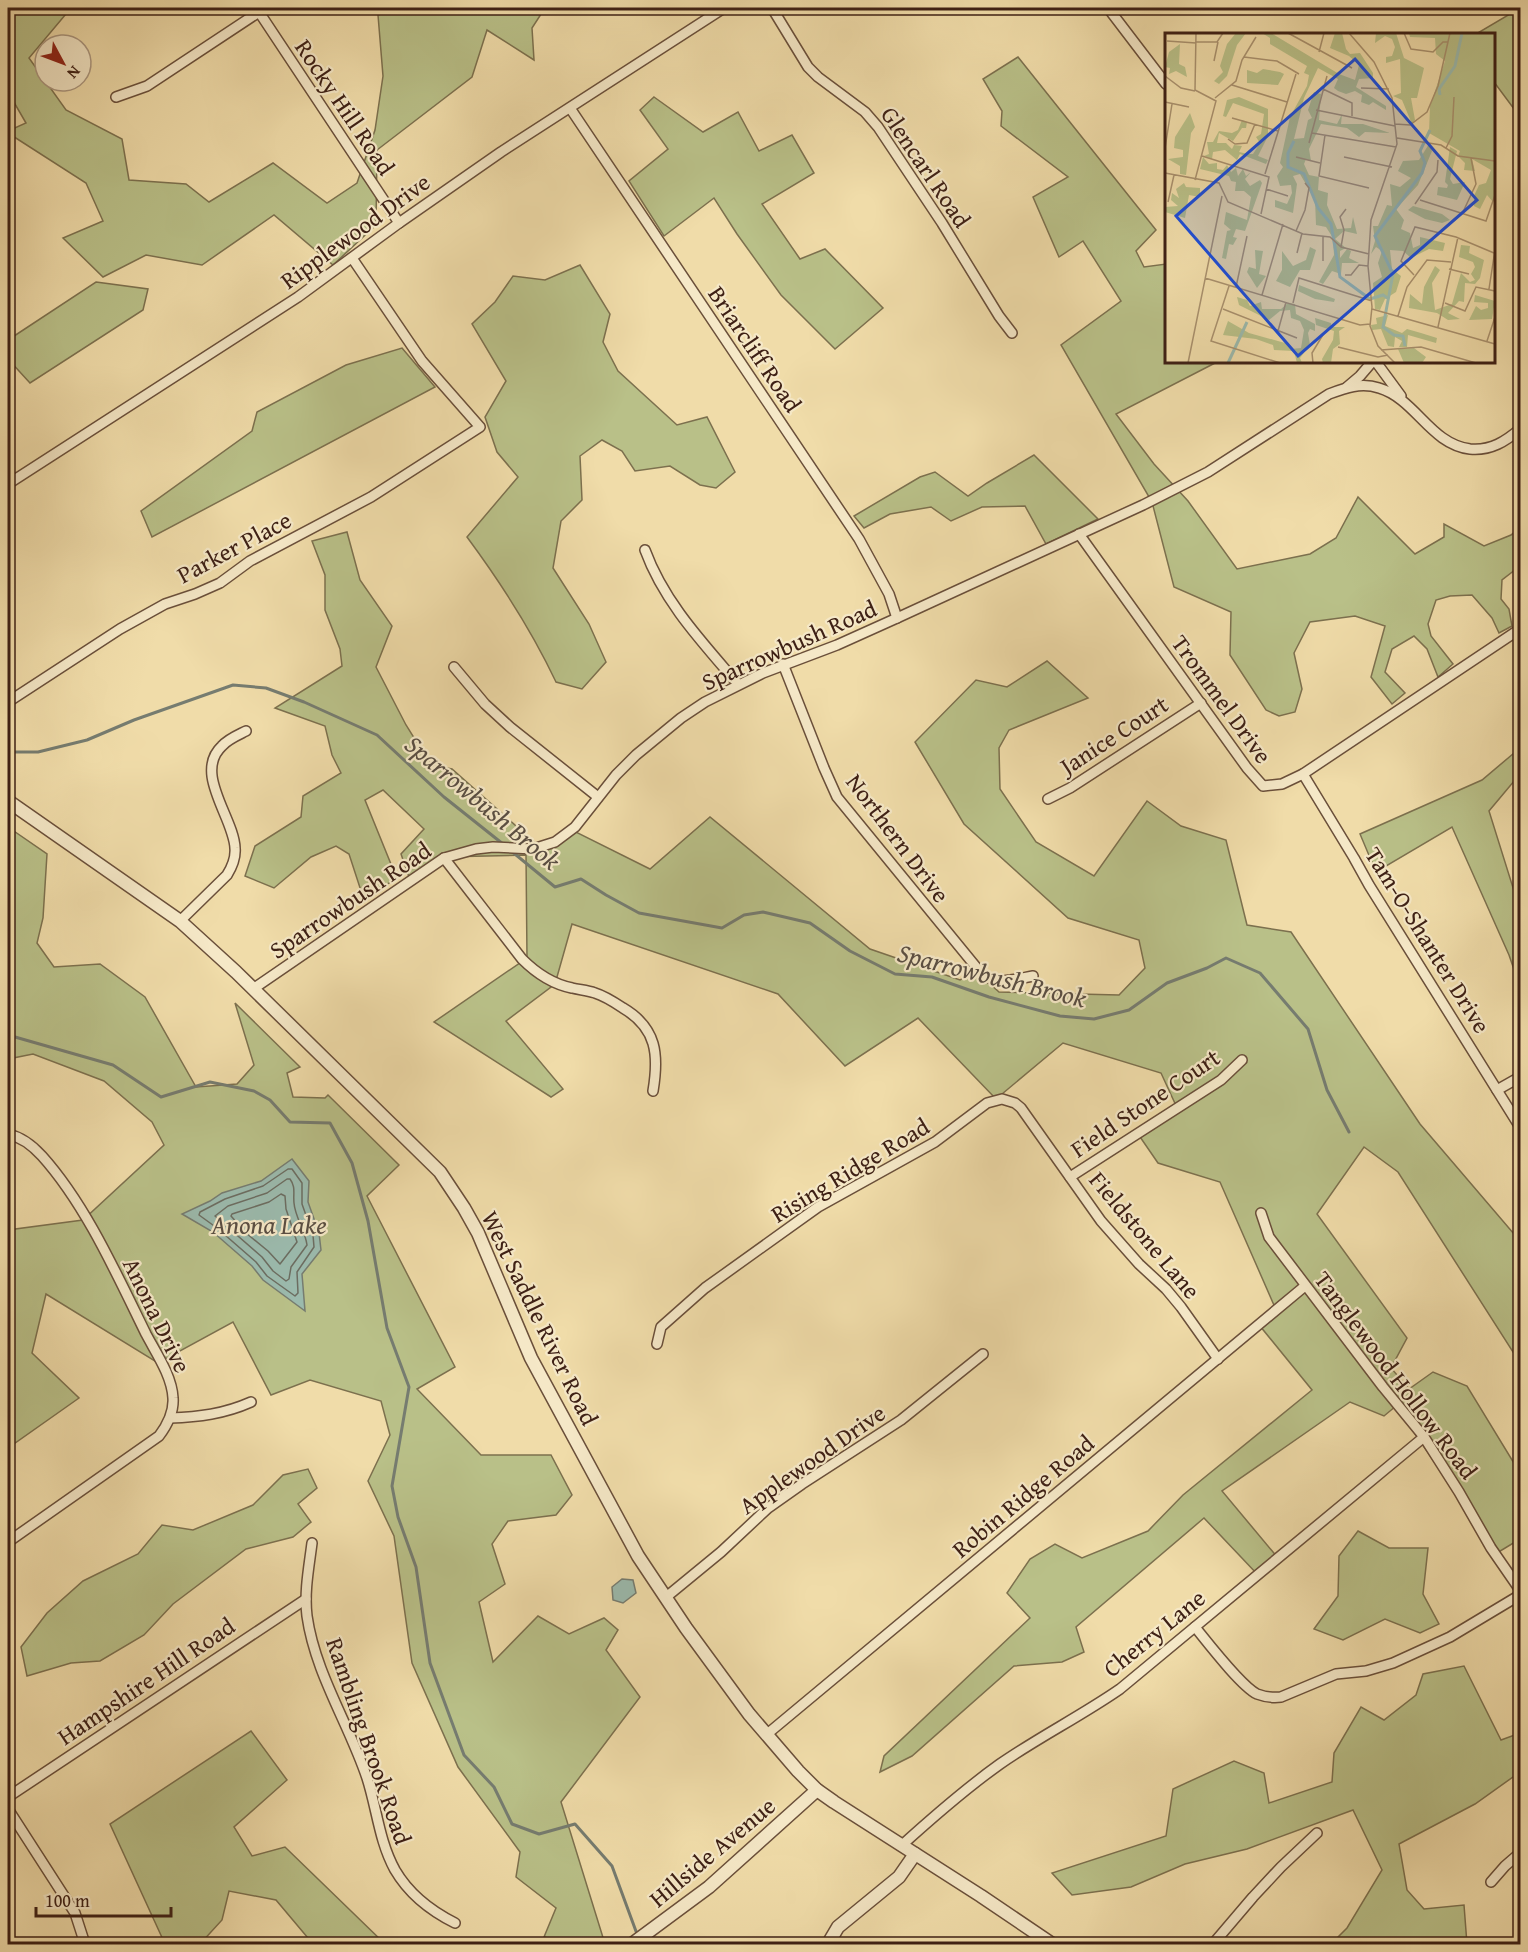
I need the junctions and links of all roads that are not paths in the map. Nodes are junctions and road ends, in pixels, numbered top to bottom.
1 (724, 8) edge
2 (772, 8) edge
3 (1108, 8) edge
4 (262, 10) edge
5 (1165, 81) edge
6 (116, 97) dead end
7 (570, 108) junction
8 (399, 223) junction
9 (352, 258) junction
10 (1012, 333) dead end
11 (1373, 363) edge
12 (1375, 363) edge
13 (1347, 387) junction
14 (1407, 403) junction
15 (1521, 429) edge
16 (8, 484) edge
17 (1079, 534) junction
18 (645, 550) dead end
19 (897, 618) junction
20 (1521, 628) edge
21 (783, 664) junction
22 (454, 668) dead end
23 (738, 684) junction
24 (8, 702) edge
25 (1201, 703) junction
26 (246, 731) dead end
27 (1303, 774) junction
28 (598, 797) junction
29 (1048, 799) dead end
30 (8, 801) edge
31 (444, 858) junction
32 (180, 921) junction
33 (1034, 976) dead end
34 (253, 989) junction
35 (1242, 1060) dead end
36 (1521, 1077) edge
37 (1497, 1090) junction
38 (653, 1091) dead end
39 (1021, 1108) joint
40 (1521, 1127) edge
41 (8, 1134) edge
42 (1070, 1177) junction
43 (1261, 1213) dead end
44 (1305, 1286) junction
45 (657, 1344) dead end
46 (983, 1354) dead end
47 (1218, 1359) junction
48 (251, 1402) dead end
49 (170, 1418) junction
50 (1424, 1437) junction
51 (8, 1542) edge
52 (312, 1543) dead end
53 (1521, 1590) edge
54 (1521, 1595) edge
55 (665, 1598) junction
56 (306, 1599) junction
57 (1195, 1627) junction
58 (766, 1735) junction
59 (817, 1790) junction
60 (8, 1797) edge
61 (8, 1809) edge
62 (1317, 1833) dead end
63 (901, 1846) junction
64 (1521, 1853) edge
65 (915, 1854) junction
66 (1491, 1882) dead end
67 (455, 1923) dead end
68 (85, 1944) edge
69 (633, 1944) edge
70 (828, 1944) edge
71 (1052, 1944) edge
72 (1213, 1944) edge

1 - 7 street, Ripplewood Drive
2 - 10 street, Glencarl Road
3 - 5 street
4 - 6 street
4 - 8 street, Rocky Hill Road
7 - 8 street, Ripplewood Drive
7 - 19 street, Briarcliff Road
8 - 9 street, Ripplewood Drive
9 - 16 street, Ripplewood Drive
9 - 24 street, Parker Place
11 - 13 street, Sparrowbush Road
12 - 14 street
13 - 14 street, Sparrowbush Road
13 - 17 street, Sparrowbush Road
14 - 15 street, Sparrowbush Road
17 - 19 street, Sparrowbush Road
17 - 25 street, Trommel Drive
18 - 23 street
19 - 21 street, Sparrowbush Road
20 - 27 street, Trommel Drive
21 - 23 street, Sparrowbush Road
21 - 33 street, Northern Drive
22 - 28 street
23 - 28 street, Sparrowbush Road
25 - 27 street, Trommel Drive
25 - 29 street, Janice Court
26 - 32 street
27 - 37 street, Tam-O-Shanter Drive
28 - 31 street, Sparrowbush Road
30 - 32 street, West Saddle River Road
31 - 34 street, Sparrowbush Road
31 - 38 street
32 - 34 street, West Saddle River Road
34 - 55 street, West Saddle River Road
35 - 42 street, Field Stone Court
36 - 37 street
37 - 40 street, Tam-O-Shanter Drive
39 - 42 street, Fieldstone Lane
39 - 45 street, Rising Ridge Road
41 - 49 street, Anona Drive
42 - 47 street, Fieldstone Lane
43 - 44 street, Tanglewood Hollow Road
44 - 47 street, Robin Ridge Road
44 - 50 street, Tanglewood Hollow Road
46 - 55 street, Applewood Drive
47 - 58 street, Robin Ridge Road
48 - 49 street
49 - 51 street
50 - 53 street, Tanglewood Hollow Road
50 - 57 street, Cherry Lane
52 - 56 street, Rambling Brook Road
54 - 57 street
55 - 58 street, West Saddle River Road
56 - 60 street, Hampshire Hill Road
56 - 67 street, Rambling Brook Road
57 - 63 street, Cherry Lane
58 - 59 street, West Saddle River Road
59 - 63 street, West Saddle River Road
59 - 69 street, Hillside Avenue
61 - 68 street
62 - 72 street
63 - 65 street, West Saddle River Road
64 - 66 street
65 - 70 street
65 - 71 street, West Saddle River Road

